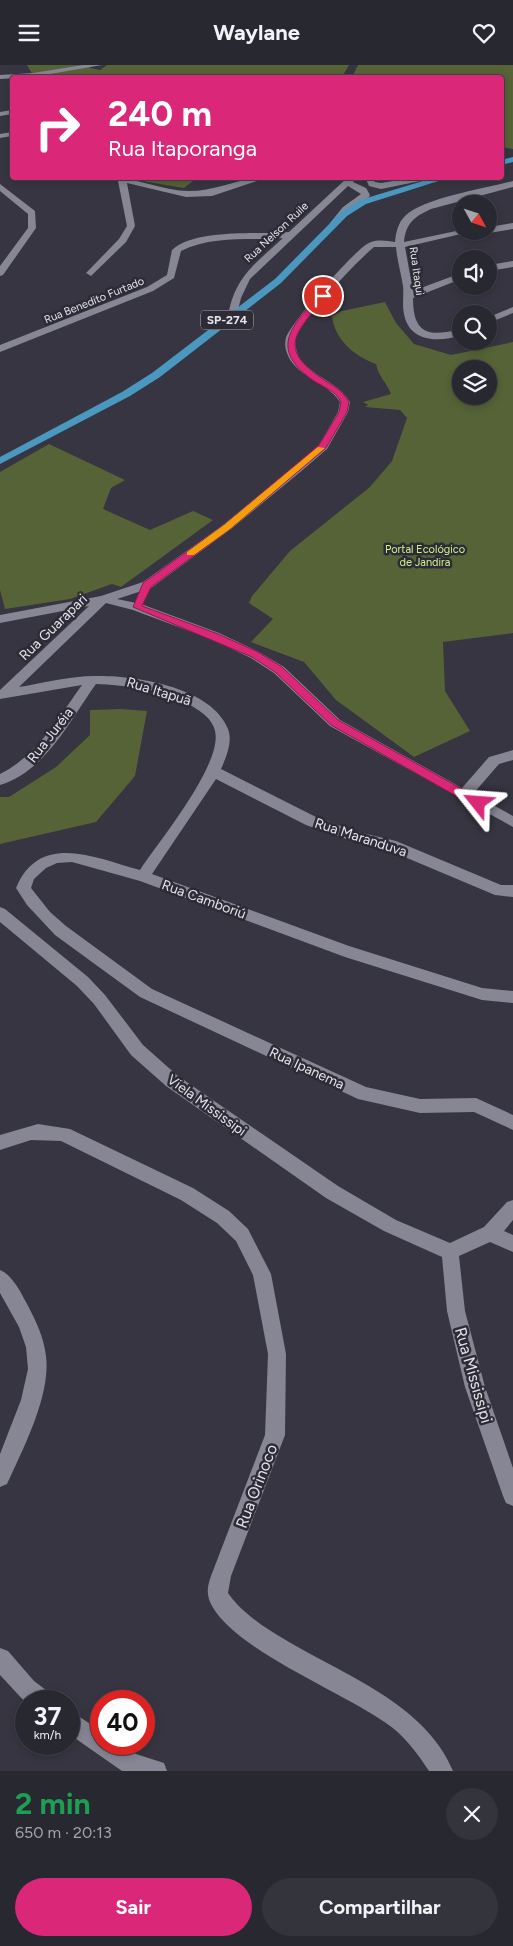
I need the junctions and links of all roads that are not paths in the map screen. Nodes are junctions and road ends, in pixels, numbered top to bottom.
1 (98, 65) edge
2 (29, 75) edge
3 (255, 180) edge
4 (351, 180) edge
5 (368, 180) edge
6 (420, 180) edge
7 (436, 180) edge
8 (122, 181) joint
9 (513, 184) edge
10 (0, 187) edge
11 (363, 202) junction
12 (334, 223) junction
13 (513, 226) edge
14 (498, 228) edge
15 (291, 235) junction
16 (452, 235) edge
17 (262, 238) junction
18 (400, 245) junction
19 (278, 248) junction
20 (513, 264) edge
21 (497, 267) edge
22 (0, 273) edge
23 (91, 273) dead end
24 (452, 279) edge
25 (409, 296) junction
26 (513, 310) edge
27 (233, 316) junction
28 (497, 317) edge
29 (452, 334) edge
30 (0, 349) edge
31 (0, 461) edge
32 (147, 585) junction
33 (103, 599) junction
34 (137, 607) junction
35 (0, 619) edge
36 (92, 680) junction
37 (2, 695) edge
38 (513, 755) edge
39 (214, 772) junction
40 (0, 780) edge
41 (464, 795) junction
42 (513, 822) edge
43 (143, 876) junction
44 (513, 891) edge
45 (0, 913) edge
46 (113, 971) joint
47 (513, 997) edge
48 (513, 1123) edge
49 (0, 1143) edge
50 (513, 1208) edge
51 (490, 1233) junction
52 (513, 1244) edge
53 (450, 1251) junction
54 (0, 1279) edge
55 (0, 1477) edge
56 (513, 1496) edge
57 (0, 1659) edge
58 (27, 1690) edge
59 (116, 1755) edge
60 (133, 1767) edge
61 (156, 1771) edge
62 (442, 1771) edge

1 - 2 street
3 - 8 street
4 - 12 street
4 - 15 street, Rua Nelson Ruile
5 - 6 street
5 - 11 street
7 - 11 main road, SP-274
8 - 23 street
9 - 18 street, Rua Itaqui
10 - 22 street
11 - 12 main road, SP-274
12 - 27 main road, SP-274
13 - 14 street
15 - 17 street, Rua Benedito Furtado
15 - 19 street, Rua Nelson Ruile
16 - 18 street
17 - 19 street
17 - 30 street, Rua Benedito Furtado
18 - 25 street, Rua Itaqui
18 - 32 street
19 - 27 street, Rua Nelson Ruile
20 - 21 street
24 - 25 street
25 - 29 street, Rua Itaqui
26 - 28 street
27 - 31 main road, SP-274
32 - 33 street
32 - 34 street
33 - 34 street
33 - 35 street
33 - 37 street, Rua Guarapari
34 - 41 street
36 - 37 street, Rua Itapuã
36 - 39 street, Rua Itapuã
36 - 40 street, Rua Juréia
38 - 41 street
39 - 43 street, Rua Itapuã
39 - 44 street, Rua Maranduva
41 - 42 street
43 - 46 street, Rua Camboriú
43 - 47 street, Rua Camboriú
45 - 53 street, Viela Mississipi
46 - 48 street, Rua Ipanema
49 - 62 street, Rua Orinoco
50 - 51 street
51 - 52 street
51 - 53 street
53 - 56 street, Rua Mississipi
54 - 55 street
57 - 58 street
59 - 60 street
60 - 61 street

